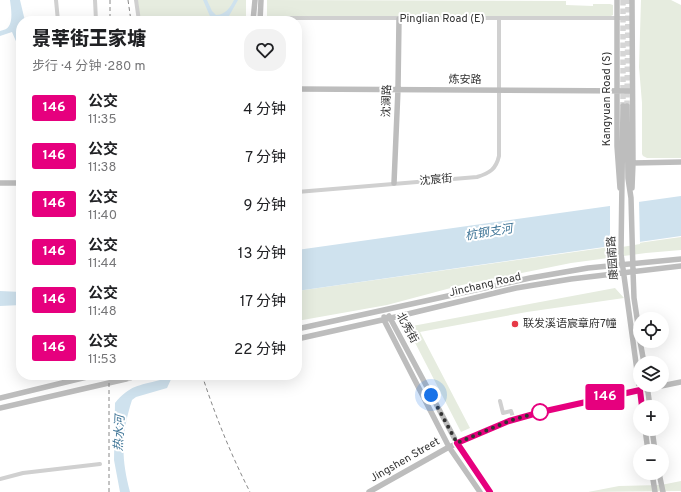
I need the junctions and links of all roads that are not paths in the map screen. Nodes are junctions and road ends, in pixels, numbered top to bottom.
1 (56, 0) edge
2 (95, 0) edge
3 (136, 0) edge
4 (255, 0) edge
5 (261, 0) edge
6 (617, 0) edge
7 (632, 0) edge
8 (58, 16) edge
9 (96, 16) edge
10 (138, 16) edge
11 (253, 16) edge
12 (260, 16) edge
13 (617, 18) junction
14 (632, 18) junction
15 (399, 19) junction
16 (499, 19) junction
17 (302, 20) edge
18 (302, 89) edge
19 (398, 89) junction
20 (499, 91) junction
21 (632, 91) junction
22 (617, 92) junction
23 (681, 162) edge
24 (633, 163) junction
25 (0, 183) edge
26 (16, 183) edge
27 (394, 183) junction
28 (302, 192) edge
29 (621, 198) junction
30 (631, 198) junction
31 (681, 259) edge
32 (632, 263) junction
33 (622, 265) junction
34 (681, 266) edge
35 (633, 271) junction
36 (623, 273) junction
37 (386, 311) junction
38 (636, 312) edge
39 (392, 318) junction
40 (384, 320) junction
41 (302, 328) edge
42 (302, 338) edge
43 (635, 356) edge
44 (75, 380) edge
45 (122, 380) edge
46 (681, 382) edge
47 (669, 384) edge
48 (633, 392) edge
49 (0, 398) edge
50 (500, 401) dead end
51 (0, 408) edge
52 (514, 420) junction
53 (457, 443) junction
54 (449, 447) junction
55 (100, 464) dead end
56 (0, 479) edge
57 (653, 480) edge
58 (660, 480) edge
59 (369, 492) edge
60 (480, 492) edge
61 (490, 492) edge
62 (655, 492) edge
63 (663, 492) edge

1 - 8 street
2 - 9 street
3 - 10 street
4 - 11 main road
5 - 12 main road
6 - 13 main road, Kangyuan Road (S)
7 - 14 main road
13 - 14 street, Pinglian Road (E)
13 - 16 street, Pinglian Road (E)
13 - 22 main road, Kangyuan Road (S)
14 - 21 main road
15 - 16 street, Pinglian Road (E)
15 - 17 street, Pinglian Road (E)
15 - 19 main road, 沈澜路
16 - 20 street, 沈宸街
18 - 19 main road, 炼安路
19 - 20 main road, 炼安路
19 - 27 main road, 沈澜路
20 - 22 main road, 炼安路
20 - 27 street, 沈宸街
21 - 22 main road, 炼安路
21 - 24 main road
22 - 29 main road, Kangyuan Road (S)
23 - 24 main road
24 - 30 main road
25 - 26 main road
27 - 28 street, 沈宸街
29 - 30 main road, 康园南路
29 - 33 main road, 康园南路
30 - 32 main road, 康园南路
31 - 32 main road, Jinchang Road
32 - 33 main road, Jinchang Road
32 - 35 main road, 康园南路
33 - 36 main road, 康园南路
33 - 37 main road, Jinchang Road
34 - 35 main road, Jinchang Road
35 - 36 main road, Jinchang Road
35 - 38 main road, 康园南路
36 - 39 main road, Jinchang Road
36 - 43 main road, 康园南路
37 - 39 main road, 北秀街
37 - 40 main road, 北秀街
37 - 41 main road, Jinchang Road
39 - 40 main road, Jinchang Road
39 - 53 main road, 北秀街
40 - 42 main road, Jinchang Road
40 - 54 main road, 北秀街
44 - 49 main road
45 - 51 main road
46 - 47 main road, Jingshen Street
48 - 52 main road, Jingshen Street
50 - 52 street
52 - 53 main road, Jingshen Street
53 - 54 main road, Jingshen Street
53 - 61 main road, 北秀街
54 - 59 main road, Jingshen Street
54 - 60 main road, 北秀街
55 - 56 street
57 - 62 main road
58 - 63 main road

